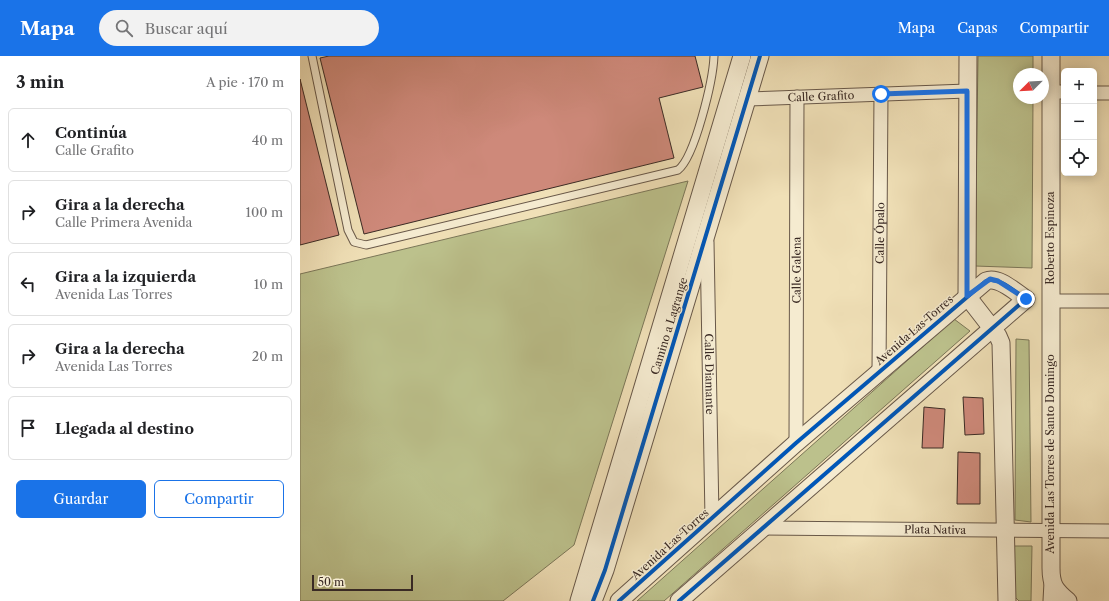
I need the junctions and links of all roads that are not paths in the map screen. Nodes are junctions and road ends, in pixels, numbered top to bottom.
1 (312, 56) edge
2 (714, 56) edge
3 (742, 56) edge
4 (760, 56) edge
5 (968, 56) edge
6 (1051, 56) edge
7 (967, 91) junction
8 (1057, 92) edge
9 (1097, 93) edge
10 (1109, 93) edge
11 (881, 94) junction
12 (797, 97) junction
13 (747, 99) junction
14 (707, 229) junction
15 (967, 296) junction
16 (1026, 299) junction
17 (1050, 301) junction
18 (1109, 301) edge
19 (991, 327) junction
20 (879, 373) junction
21 (796, 443) junction
22 (712, 518) junction
23 (761, 528) junction
24 (1050, 529) junction
25 (1006, 530) junction
26 (1109, 531) edge
27 (1051, 582) junction
28 (584, 598) edge
29 (619, 601) edge
30 (679, 601) edge
31 (1007, 601) edge
32 (1050, 601) edge
33 (1068, 601) edge

1 - 2 lane
3 - 28 street, Camino a Lagrange
4 - 13 street, Camino a Lagrange
5 - 7 street
6 - 8 street, Roberto Espinoza
7 - 11 street, Calle Grafito
7 - 15 street
8 - 17 street, Roberto Espinoza
9 - 10 street
11 - 12 street, Calle Grafito
11 - 20 street, Calle Ópalo
12 - 13 street, Calle Grafito
12 - 21 street, Calle Galena
13 - 14 street, Camino a Lagrange
14 - 22 street, Calle Diamante
14 - 28 street, Camino a Lagrange
15 - 16 street, Avenida Las Torres
15 - 19 street, Avenida Las Torres
15 - 20 street, Avenida Las Torres
16 - 17 street, Avenida Las Torres
16 - 19 street
17 - 18 street
17 - 24 street, Avenida Las Torres de Santo Domingo
19 - 23 street
19 - 25 street
20 - 21 street, Avenida Las Torres
21 - 22 street, Avenida Las Torres
22 - 29 street, Avenida Las Torres
23 - 25 street, Plata Nativa
23 - 30 street
24 - 25 street, Plata Nativa
24 - 26 street, Plata Nativa
24 - 27 street, Avenida Las Torres de Santo Domingo
25 - 31 street
27 - 32 street
27 - 33 street

